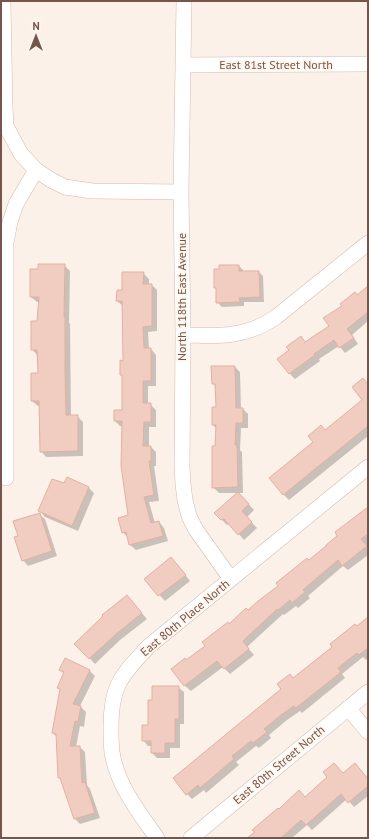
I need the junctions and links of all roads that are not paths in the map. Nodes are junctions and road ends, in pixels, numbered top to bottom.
1 (3, 1) edge
2 (184, 1) edge
3 (368, 64) edge
4 (183, 65) junction
5 (36, 170) junction
6 (181, 192) junction
7 (368, 243) edge
8 (183, 335) junction
9 (368, 467) edge
10 (6, 478) dead end
11 (231, 579) junction
12 (368, 692) edge
13 (348, 708) junction
14 (368, 732) edge
15 (157, 838) edge
16 (191, 838) edge

1 - 5 street
2 - 4 street, North 118th East Avenue
3 - 4 street, East 81st Street North
4 - 6 street, North 118th East Avenue
5 - 6 street
5 - 10 street
6 - 8 street, North 118th East Avenue
7 - 8 street
8 - 11 street, North 118th East Avenue
9 - 11 street, East 80th Place North
11 - 15 street, East 80th Place North
12 - 13 street, East 80th Street North
13 - 14 street
13 - 16 street, East 80th Street North

